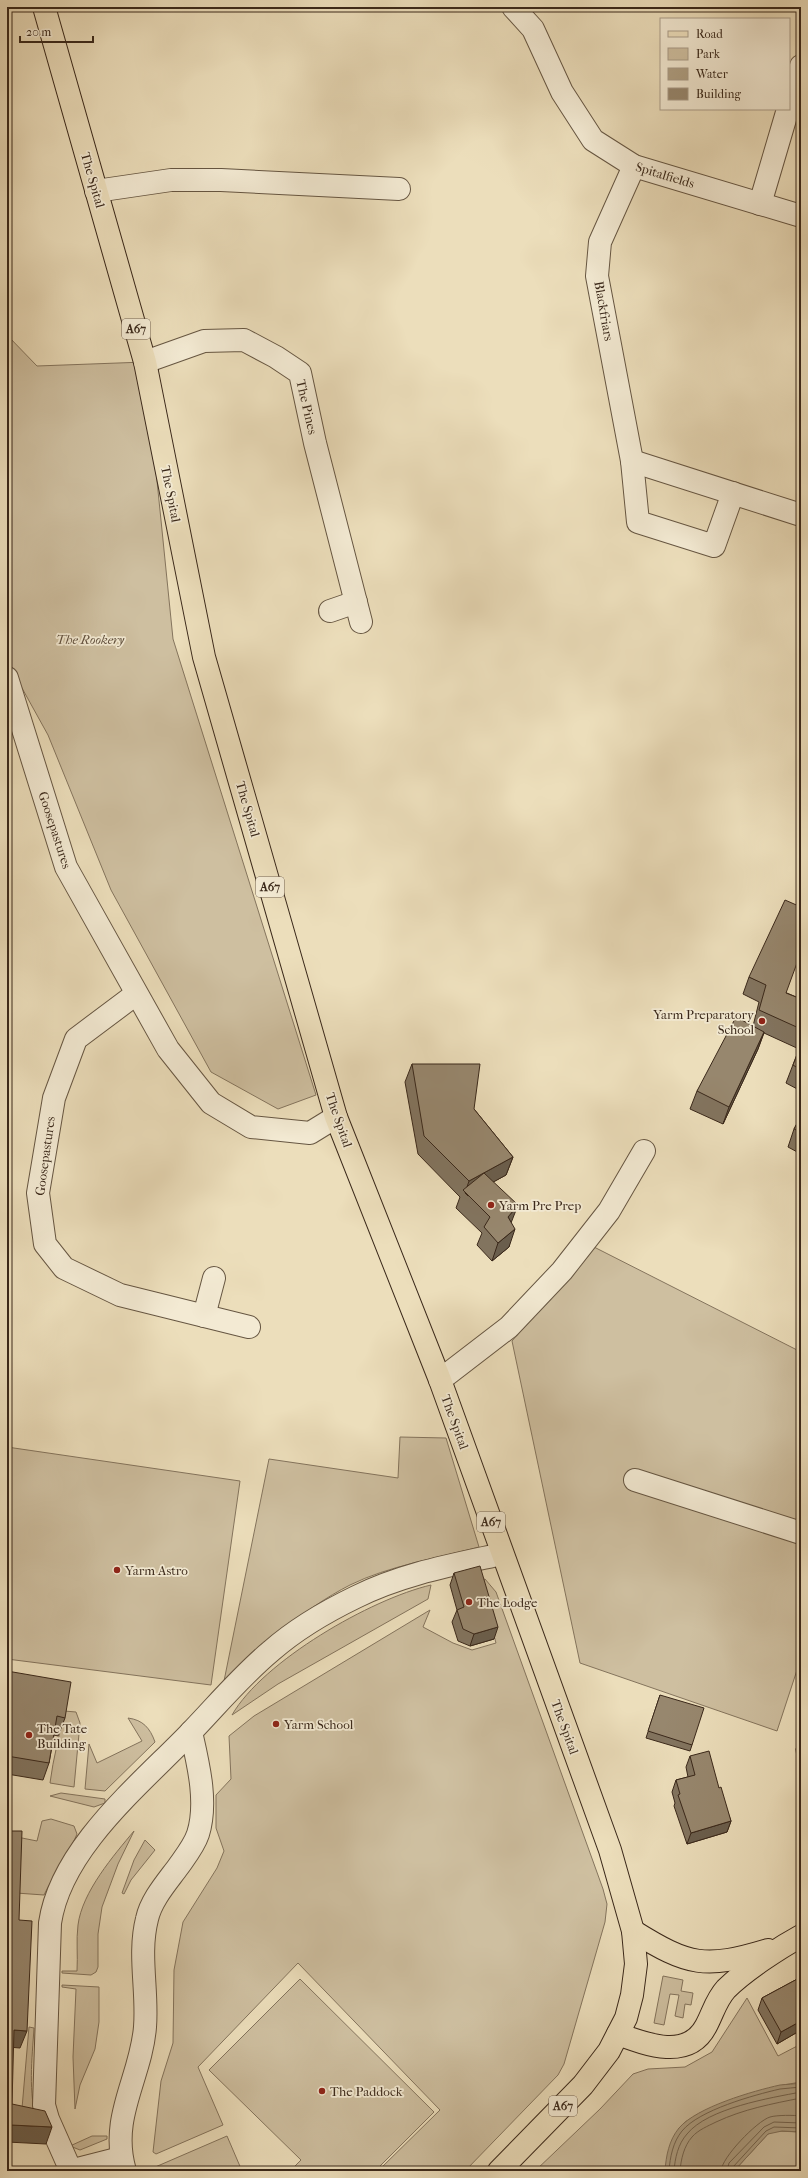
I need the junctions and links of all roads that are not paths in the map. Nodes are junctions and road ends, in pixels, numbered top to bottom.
1 (44, 7) edge
2 (513, 7) edge
3 (801, 66) edge
4 (790, 104) edge
5 (788, 110) edge
6 (634, 166) junction
7 (399, 189) dead end
8 (96, 191) junction
9 (760, 204) junction
10 (801, 216) edge
11 (145, 362) junction
12 (632, 461) junction
13 (733, 493) junction
14 (801, 515) edge
15 (330, 611) dead end
16 (7, 678) edge
17 (136, 994) junction
18 (336, 1117) junction
19 (644, 1151) dead end
20 (214, 1278) dead end
21 (204, 1316) junction
22 (249, 1327) dead end
23 (440, 1380) junction
24 (635, 1480) dead end
25 (801, 1533) edge
26 (502, 1554) junction
27 (191, 1732) junction
28 (633, 1931) junction
29 (792, 1941) edge
30 (618, 2034) junction
31 (123, 2164) edge
32 (71, 2171) edge
33 (499, 2171) edge

1 - 8 main road, The Spital / A67
2 - 6 street, Spitalfields
3 - 4 street
5 - 9 street
6 - 9 street, Spitalfields
6 - 12 street, Blackfriars
7 - 8 street
8 - 11 main road, The Spital / A67
9 - 10 street, Spitalfields
11 - 15 street, The Pines
11 - 18 main road, The Spital / A67
12 - 13 street
12 - 13 street, Blackfriars
13 - 14 street
16 - 17 street, Goosepastures
17 - 18 street, Goosepastures
17 - 21 street, Goosepastures
18 - 23 main road, The Spital / A67
19 - 23 street
20 - 21 street
21 - 22 street, Goosepastures
23 - 26 main road, The Spital / A67
24 - 25 street
26 - 27 street
26 - 28 main road, The Spital / A67
27 - 31 street
27 - 32 street
28 - 29 main road
28 - 30 main road, The Spital / A67
29 - 30 main road
30 - 33 main road, The Spital / A67
31 - 32 street

